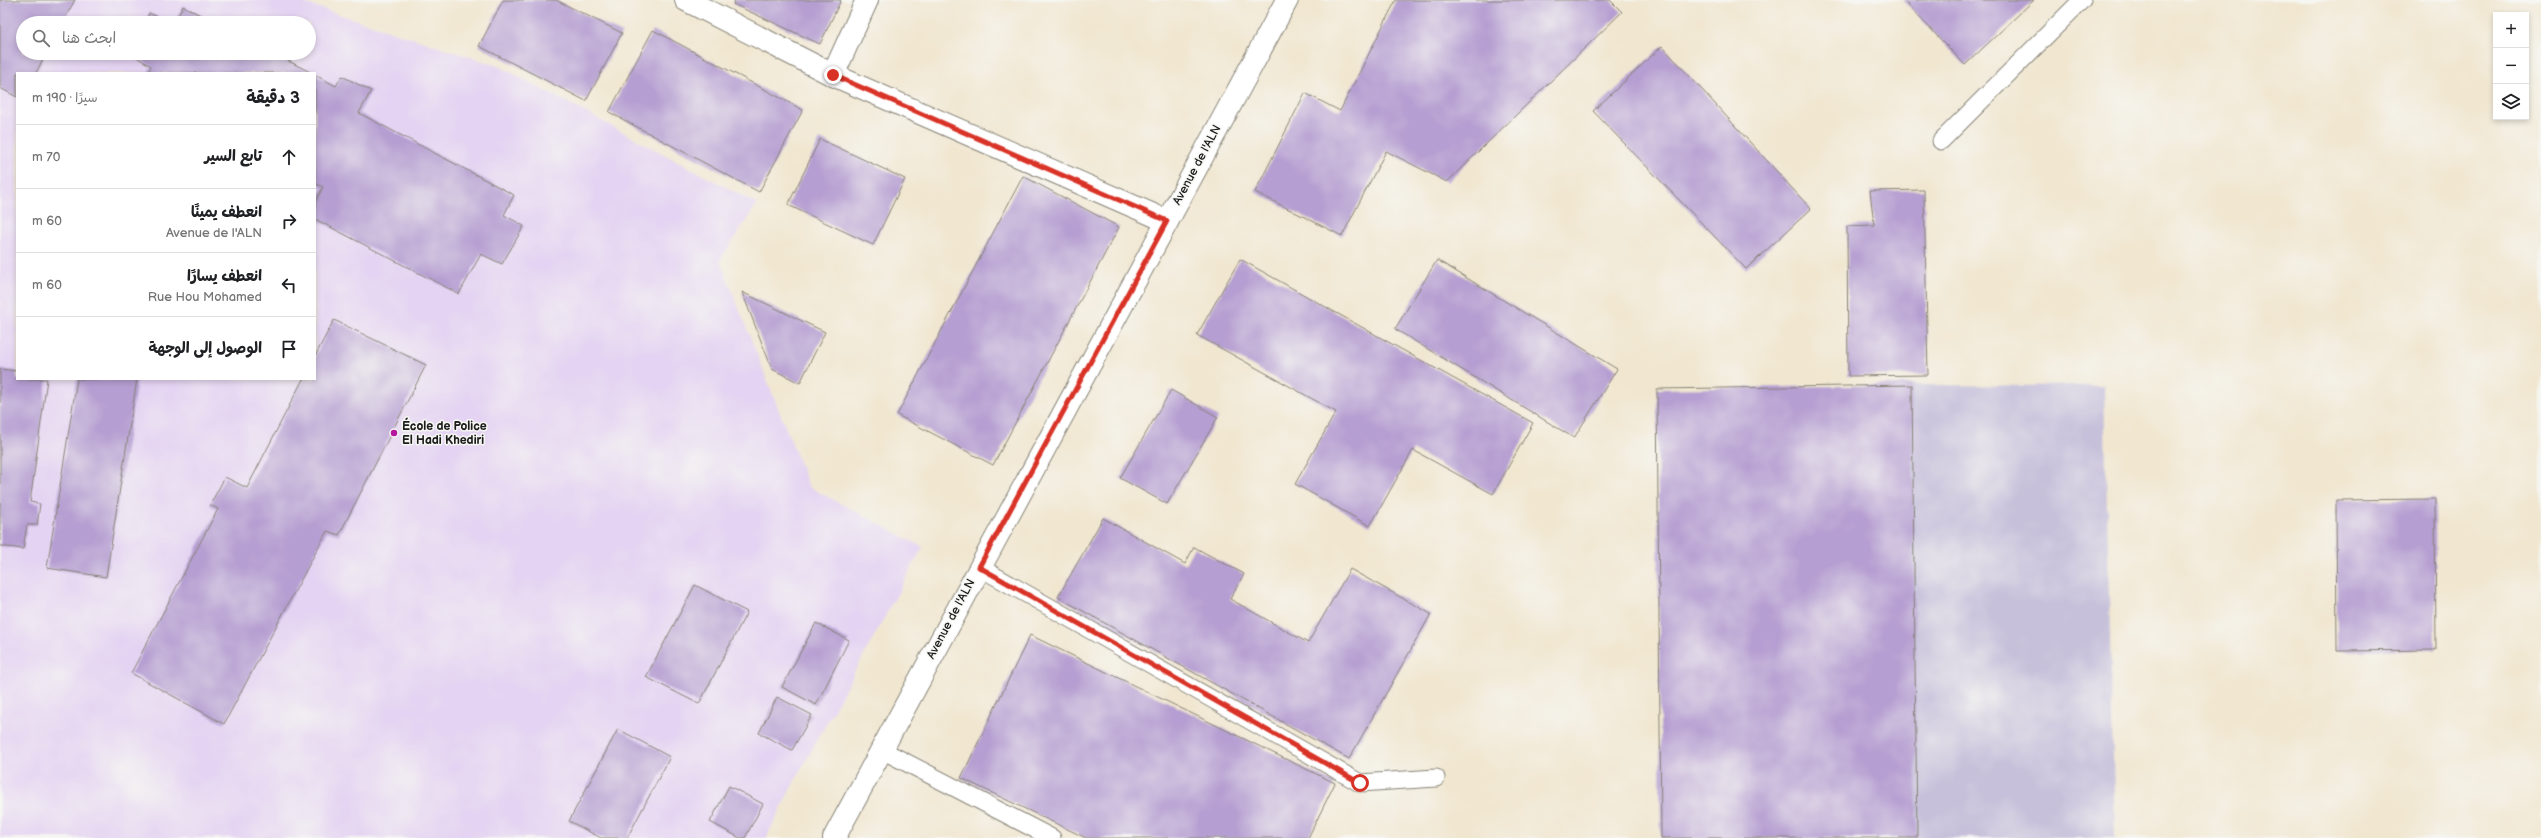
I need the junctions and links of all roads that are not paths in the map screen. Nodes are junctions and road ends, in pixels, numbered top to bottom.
1 (686, 0) edge
2 (867, 0) edge
3 (1287, 0) edge
4 (2082, 0) edge
5 (833, 75) junction
6 (1941, 141) dead end
7 (1167, 221) junction
8 (979, 567) junction
9 (882, 750) junction
10 (1436, 778) dead end
11 (834, 838) edge
12 (1052, 838) edge

1 - 5 main road
2 - 5 main road
3 - 7 main road, Avenue de l'ALN
4 - 6 lane
5 - 7 main road
7 - 8 main road, Avenue de l'ALN
8 - 9 main road, Avenue de l'ALN
8 - 10 lane
9 - 11 main road, Avenue de l'ALN
9 - 12 lane

